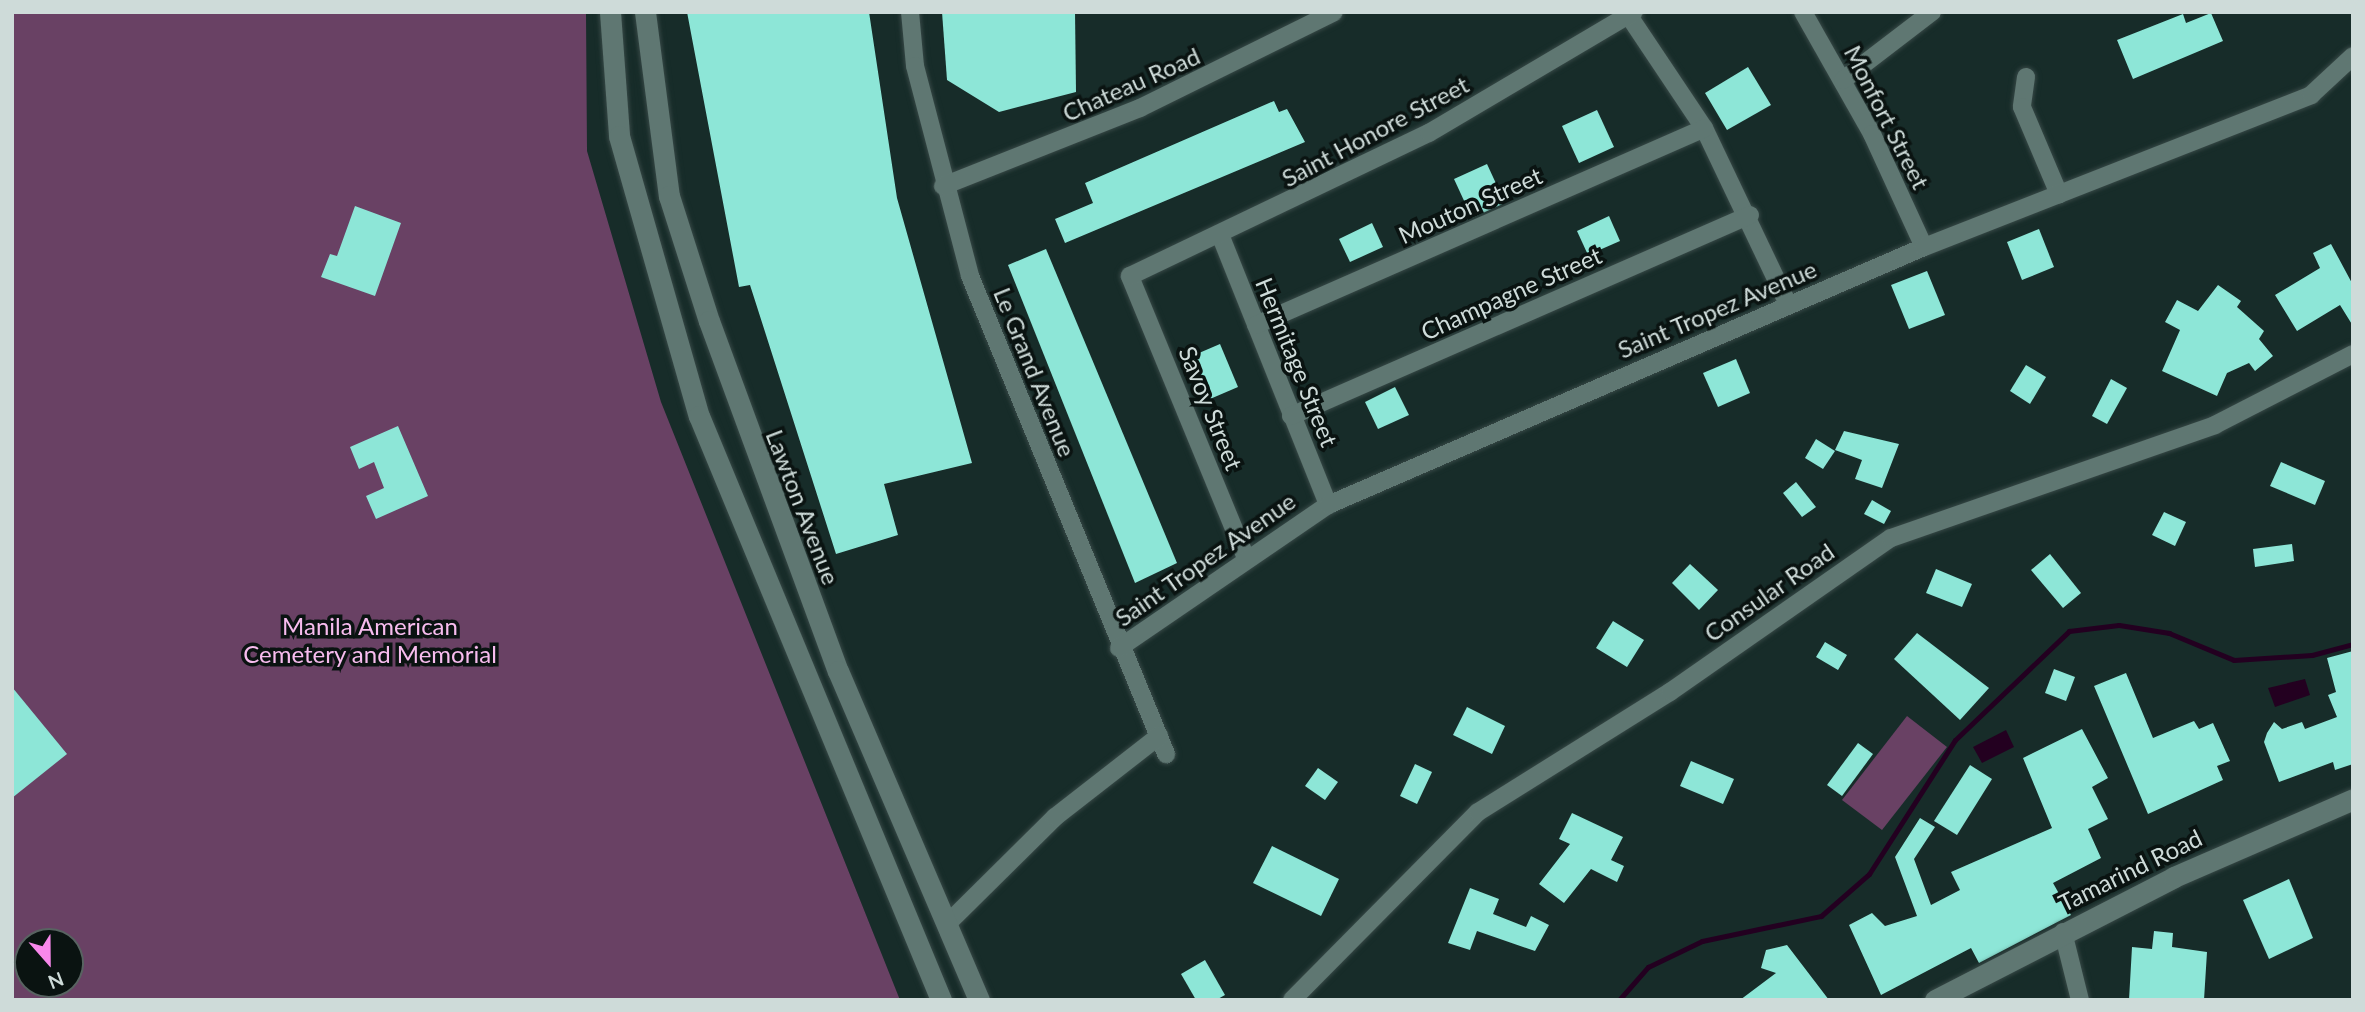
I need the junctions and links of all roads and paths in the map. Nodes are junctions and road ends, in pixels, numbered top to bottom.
1 (610, 12) edge
2 (645, 12) edge
3 (910, 12) edge
4 (1334, 12) edge
5 (1802, 12) edge
6 (1932, 12) edge
7 (1632, 14) edge
8 (1301, 20) edge
9 (2353, 56) edge
10 (2026, 76) dead end
11 (1843, 79) junction
12 (1704, 128) junction
13 (943, 186) junction
14 (2059, 194) junction
15 (1750, 215) junction
16 (1221, 237) junction
17 (1924, 247) junction
18 (1130, 276) joint
19 (1787, 304) junction
20 (1256, 325) junction
21 (2353, 354) edge
22 (1291, 416) junction
23 (1328, 505) junction
24 (1245, 558) junction
25 (1119, 648) junction
26 (1159, 736) junction
27 (1166, 754) dead end
28 (2353, 799) edge
29 (947, 924) junction
30 (2063, 932) junction
31 (941, 1000) edge
32 (979, 1000) edge
33 (1292, 1000) edge
34 (1935, 1000) edge
35 (2081, 1000) edge

1 - 31 main road
2 - 29 main road, Lawton Avenue
3 - 13 street, Le Grand Avenue
4 - 8 street, Chateau Road
5 - 11 street, Monfort Street
6 - 11 street
7 - 12 street
7 - 16 street, Saint Honore Street
8 - 13 street, Chateau Road
9 - 14 street, Saint Tropez Avenue
10 - 14 street
11 - 17 street, Monfort Street
12 - 15 street
12 - 20 street, Mouton Street
13 - 25 street, Le Grand Avenue
14 - 17 street, Saint Tropez Avenue
15 - 19 street
15 - 22 street, Champagne Street
16 - 18 street, Saint Honore Street
16 - 20 street, Hermitage Street
17 - 19 street, Saint Tropez Avenue
18 - 24 street, Savoy Street
19 - 23 street, Saint Tropez Avenue
20 - 22 street, Hermitage Street
21 - 33 street, Consular Road
22 - 23 street, Hermitage Street
23 - 24 street, Saint Tropez Avenue
24 - 25 street, Saint Tropez Avenue
25 - 26 street, Le Grand Avenue
26 - 27 street, Le Grand Avenue
26 - 29 street
28 - 30 main road, Tamarind Road
29 - 32 main road, Lawton Avenue
30 - 34 main road, Tamarind Road
30 - 35 street

